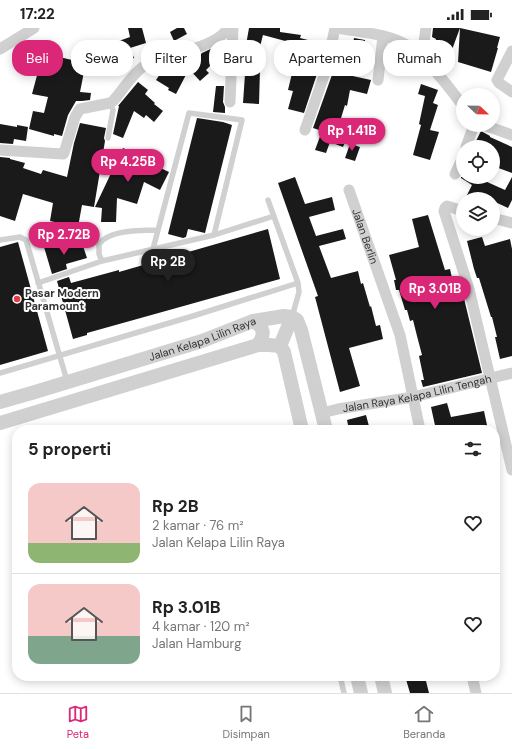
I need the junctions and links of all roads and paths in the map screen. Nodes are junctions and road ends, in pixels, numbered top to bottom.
1 (34, 28) edge
2 (228, 28) edge
3 (233, 28) edge
4 (336, 28) edge
5 (426, 28) edge
6 (383, 36) junction
7 (396, 40) edge
8 (424, 40) edge
9 (0, 48) edge
10 (512, 51) edge
11 (438, 76) edge
12 (378, 80) dead end
13 (512, 92) edge
14 (456, 97) edge
15 (230, 102) dead end
16 (110, 104) junction
17 (305, 130) dead end
18 (500, 131) edge
19 (512, 135) edge
20 (108, 138) dead end
21 (0, 150) edge
22 (349, 190) dead end
23 (268, 200) dead end
24 (456, 209) edge
25 (274, 216) junction
26 (500, 220) edge
27 (512, 223) edge
28 (158, 230) junction
29 (214, 235) junction
30 (0, 240) edge
31 (153, 249) junction
32 (102, 261) junction
33 (298, 283) junction
34 (38, 284) junction
35 (292, 317) junction
36 (253, 321) junction
37 (258, 345) junction
38 (280, 346) junction
39 (60, 356) junction
40 (0, 373) edge
41 (512, 373) edge
42 (491, 378) junction
43 (67, 382) junction
44 (413, 397) junction
45 (0, 402) edge
46 (322, 413) junction
47 (0, 423) edge
48 (301, 425) edge
49 (325, 425) edge
50 (419, 425) edge
51 (512, 470) edge
52 (341, 681) edge
53 (358, 681) edge
54 (382, 681) edge
55 (473, 681) edge
56 (344, 693) edge
57 (361, 693) edge
58 (385, 693) edge
59 (476, 693) edge

1 - 9 street
2 - 16 street
3 - 15 street
4 - 6 street
4 - 17 street
5 - 8 street
6 - 7 street
6 - 12 street
10 - 13 street
11 - 14 street
16 - 20 lane
16 - 21 street
18 - 19 street
22 - 44 street, Jalan Berlin
23 - 25 lane
24 - 42 street
25 - 29 lane
25 - 33 lane
26 - 27 street
28 - 29 lane
28 - 31 lane
28 - 32 lane
29 - 31 lane
30 - 34 lane
31 - 32 lane
32 - 34 lane
33 - 35 lane
33 - 39 lane
34 - 39 lane
35 - 36 street, Jalan Kelapa Lilin Raya
35 - 38 street
35 - 46 street
36 - 37 street
36 - 43 street, Jalan Kelapa Lilin Raya
37 - 38 street, Jalan Kelapa Lilin Raya
37 - 47 street, Jalan Kelapa Lilin Raya
38 - 48 street
39 - 40 lane
39 - 43 lane
41 - 42 street, Jalan Raya Kelapa Lilin Tengah
42 - 44 street, Jalan Raya Kelapa Lilin Tengah
42 - 51 street
43 - 45 street, Jalan Kelapa Lilin Raya
44 - 46 street, Jalan Raya Kelapa Lilin Tengah
44 - 50 street, Jalan Berlin
46 - 49 street
52 - 56 lane
53 - 57 street
54 - 58 street
55 - 59 street

